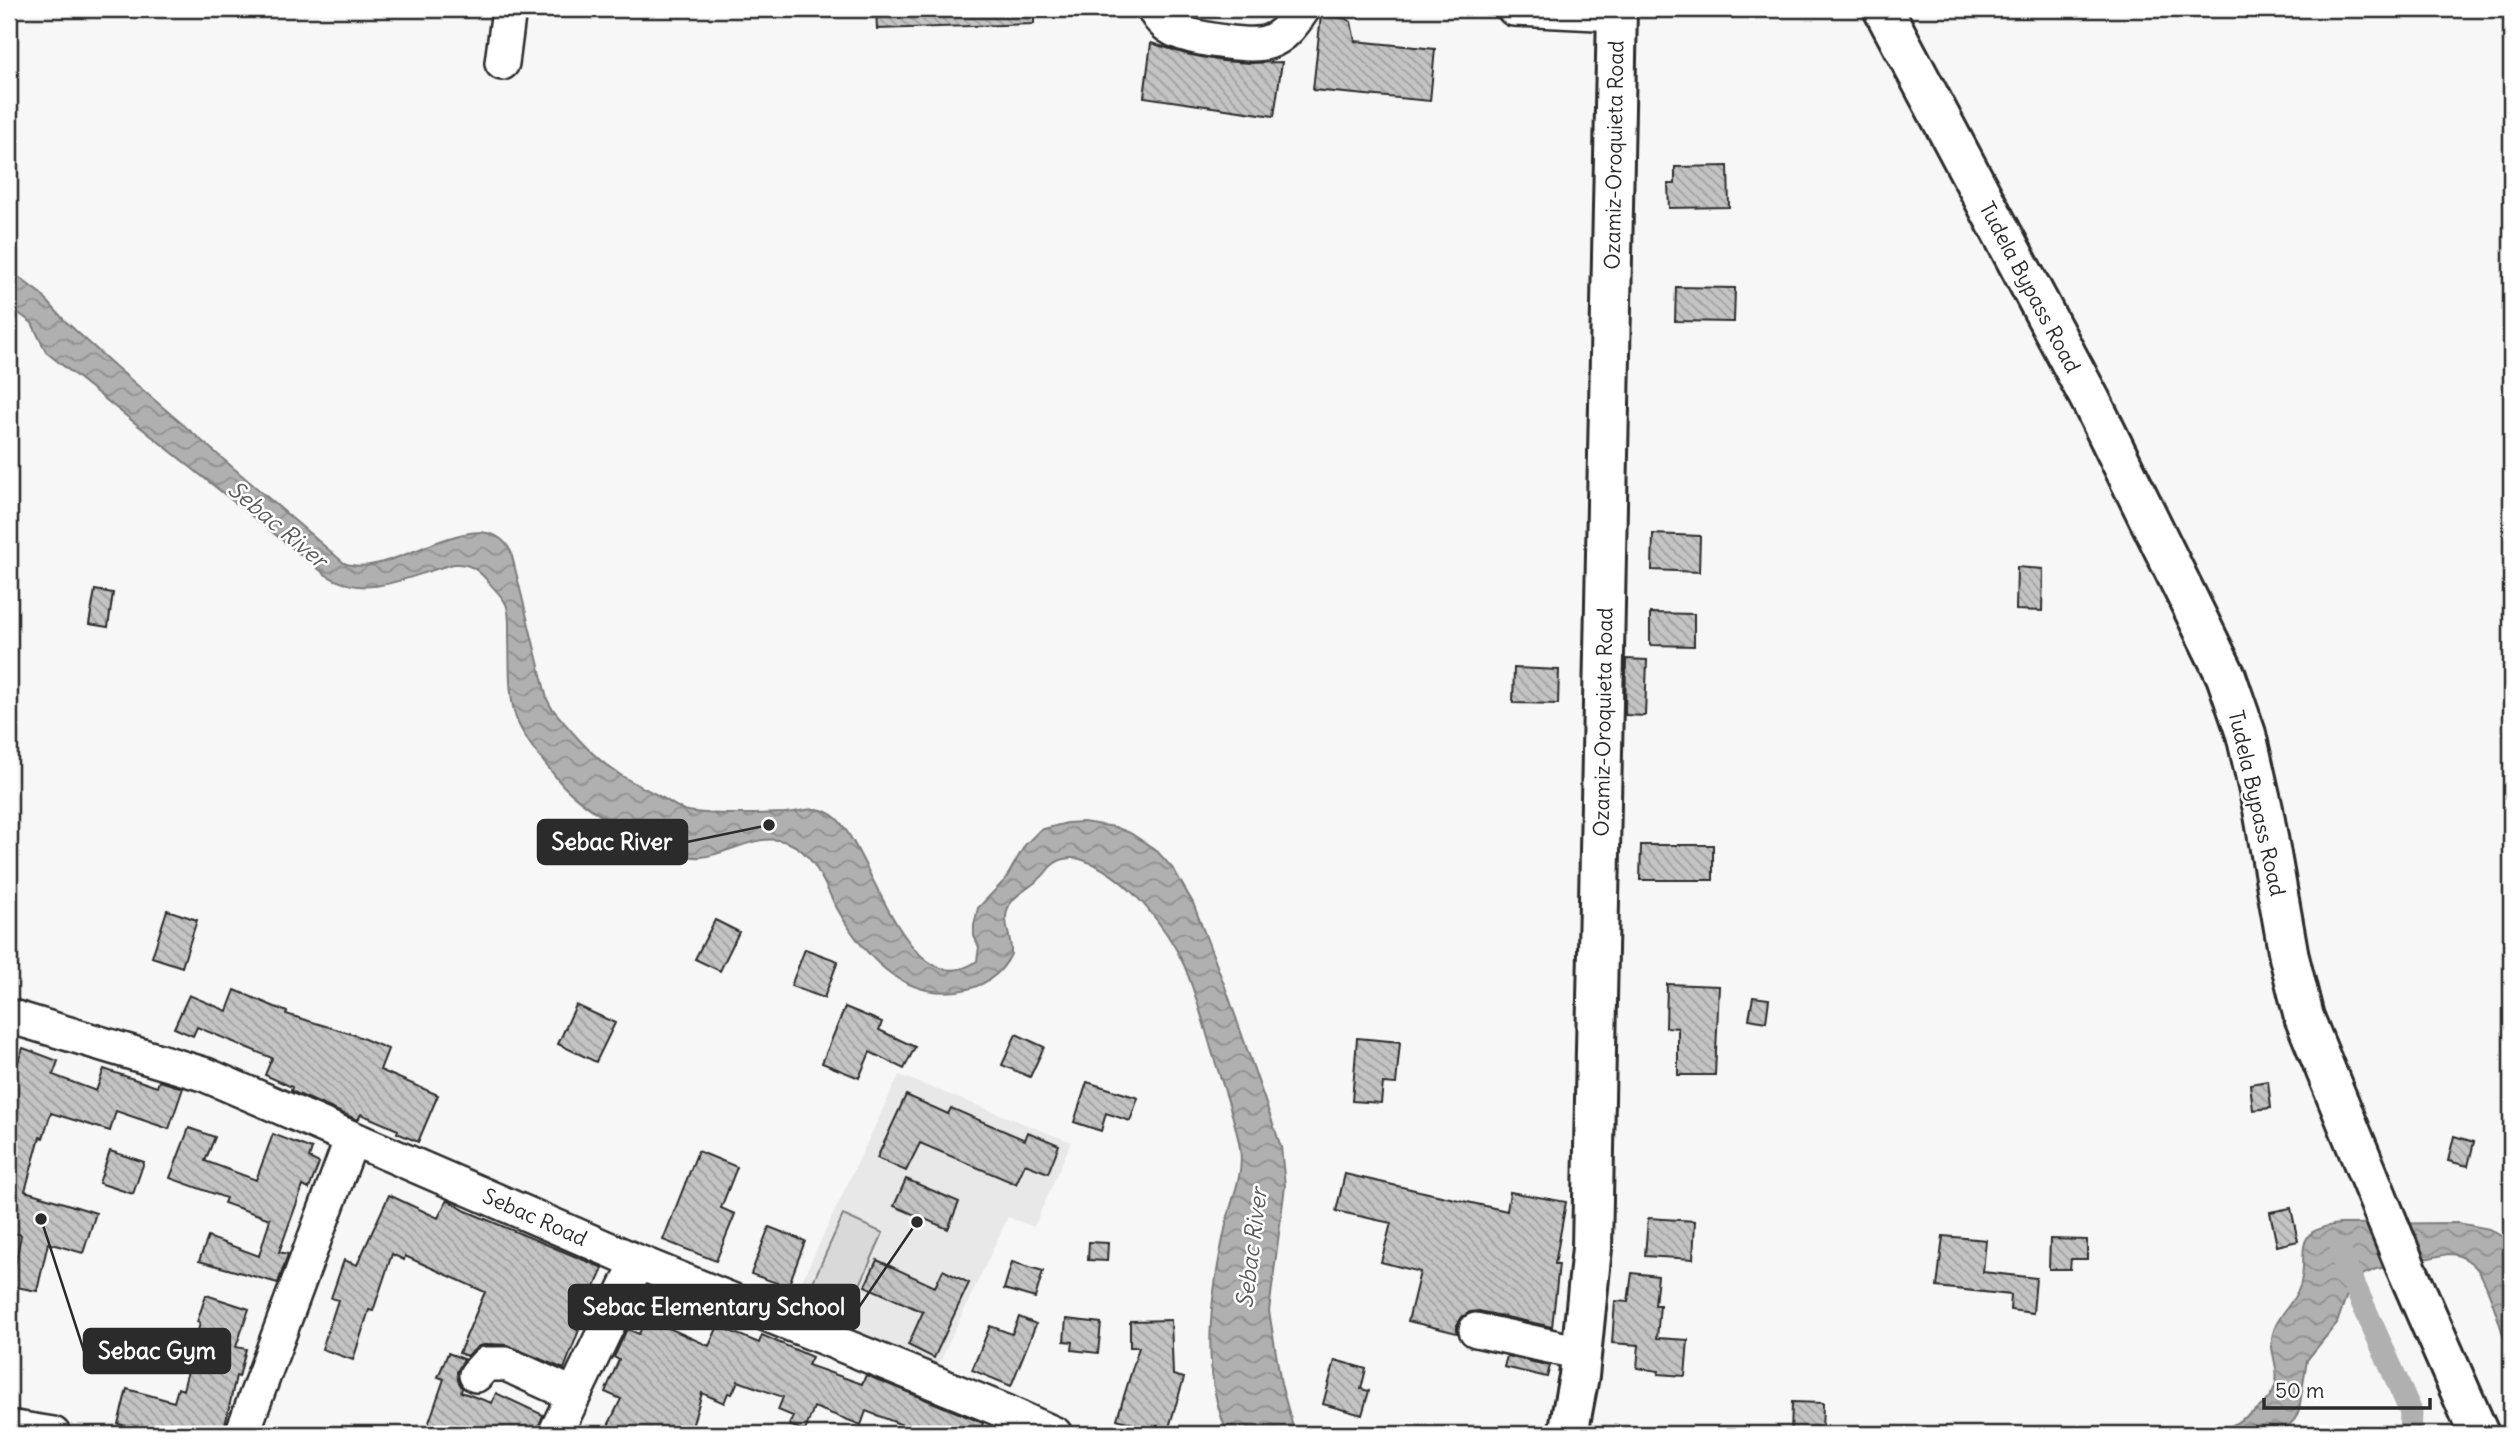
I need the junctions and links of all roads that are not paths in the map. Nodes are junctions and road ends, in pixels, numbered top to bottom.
1 (509, 9) edge
2 (1154, 9) edge
3 (1303, 9) edge
4 (1514, 9) edge
5 (1884, 9) edge
6 (1617, 11) edge
7 (502, 64) dead end
8 (10, 1021) edge
9 (352, 1138) junction
10 (638, 1262) junction
11 (1476, 1330) dead end
12 (1581, 1353) junction
13 (476, 1375) dead end
14 (574, 1395) junction
15 (1000, 1423) edge
16 (9, 1427) edge
17 (53, 1434) edge
18 (242, 1434) edge
19 (555, 1434) edge
20 (1055, 1434) edge
21 (1568, 1434) edge
22 (2480, 1434) edge

1 - 7 street
2 - 3 street
4 - 6 street
5 - 22 main road, Tudela Bypass Road
6 - 12 main road, Ozamiz-Oroquieta Road
8 - 9 street, Sebac Road
9 - 10 street, Sebac Road
9 - 18 street
10 - 14 street
10 - 15 street, Sebac Road
11 - 12 street
12 - 21 main road, Ozamiz-Oroquieta Road
13 - 14 street
14 - 19 street
15 - 20 street, Sebac Road
16 - 17 street

